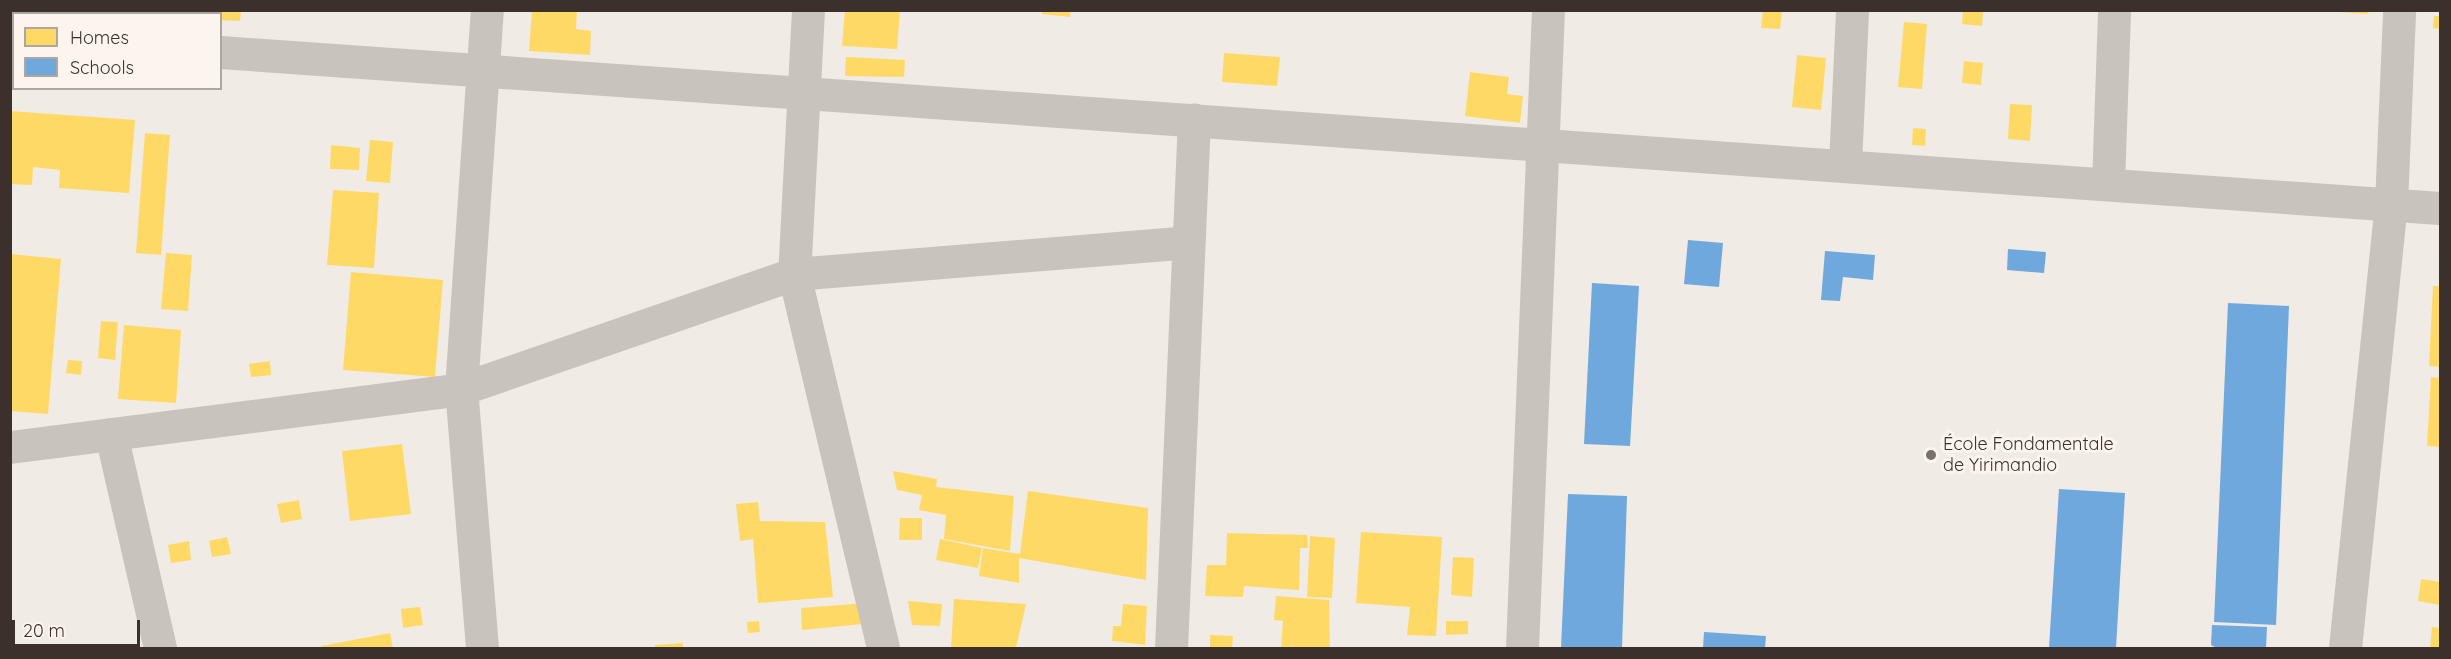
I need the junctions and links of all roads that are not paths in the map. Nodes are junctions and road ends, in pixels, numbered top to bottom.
1 (487, 10) edge
2 (808, 10) edge
3 (1548, 10) edge
4 (1852, 10) edge
5 (2114, 10) edge
6 (2399, 10) edge
7 (222, 52) edge
8 (485, 70) junction
9 (804, 92) junction
10 (1194, 120) junction
11 (1542, 144) junction
12 (1845, 165) junction
13 (2108, 184) junction
14 (2391, 204) junction
15 (2440, 208) edge
16 (1188, 242) junction
17 (794, 274) junction
18 (461, 389) junction
19 (111, 434) junction
20 (10, 447) edge
21 (160, 648) edge
22 (482, 648) edge
23 (883, 648) edge
24 (1171, 648) edge
25 (1522, 648) edge
26 (2345, 648) edge

1 - 8 street
2 - 9 street
3 - 11 street
4 - 12 street
5 - 13 street
6 - 14 street
7 - 8 street
8 - 9 street
8 - 18 street
9 - 10 street
9 - 17 street
10 - 11 street
10 - 16 street
11 - 12 street
11 - 25 street
12 - 13 street
13 - 14 street
14 - 15 street
14 - 26 street
16 - 17 street
16 - 24 street
17 - 18 street
17 - 23 street
18 - 19 street
18 - 22 street
19 - 20 street
19 - 21 street

